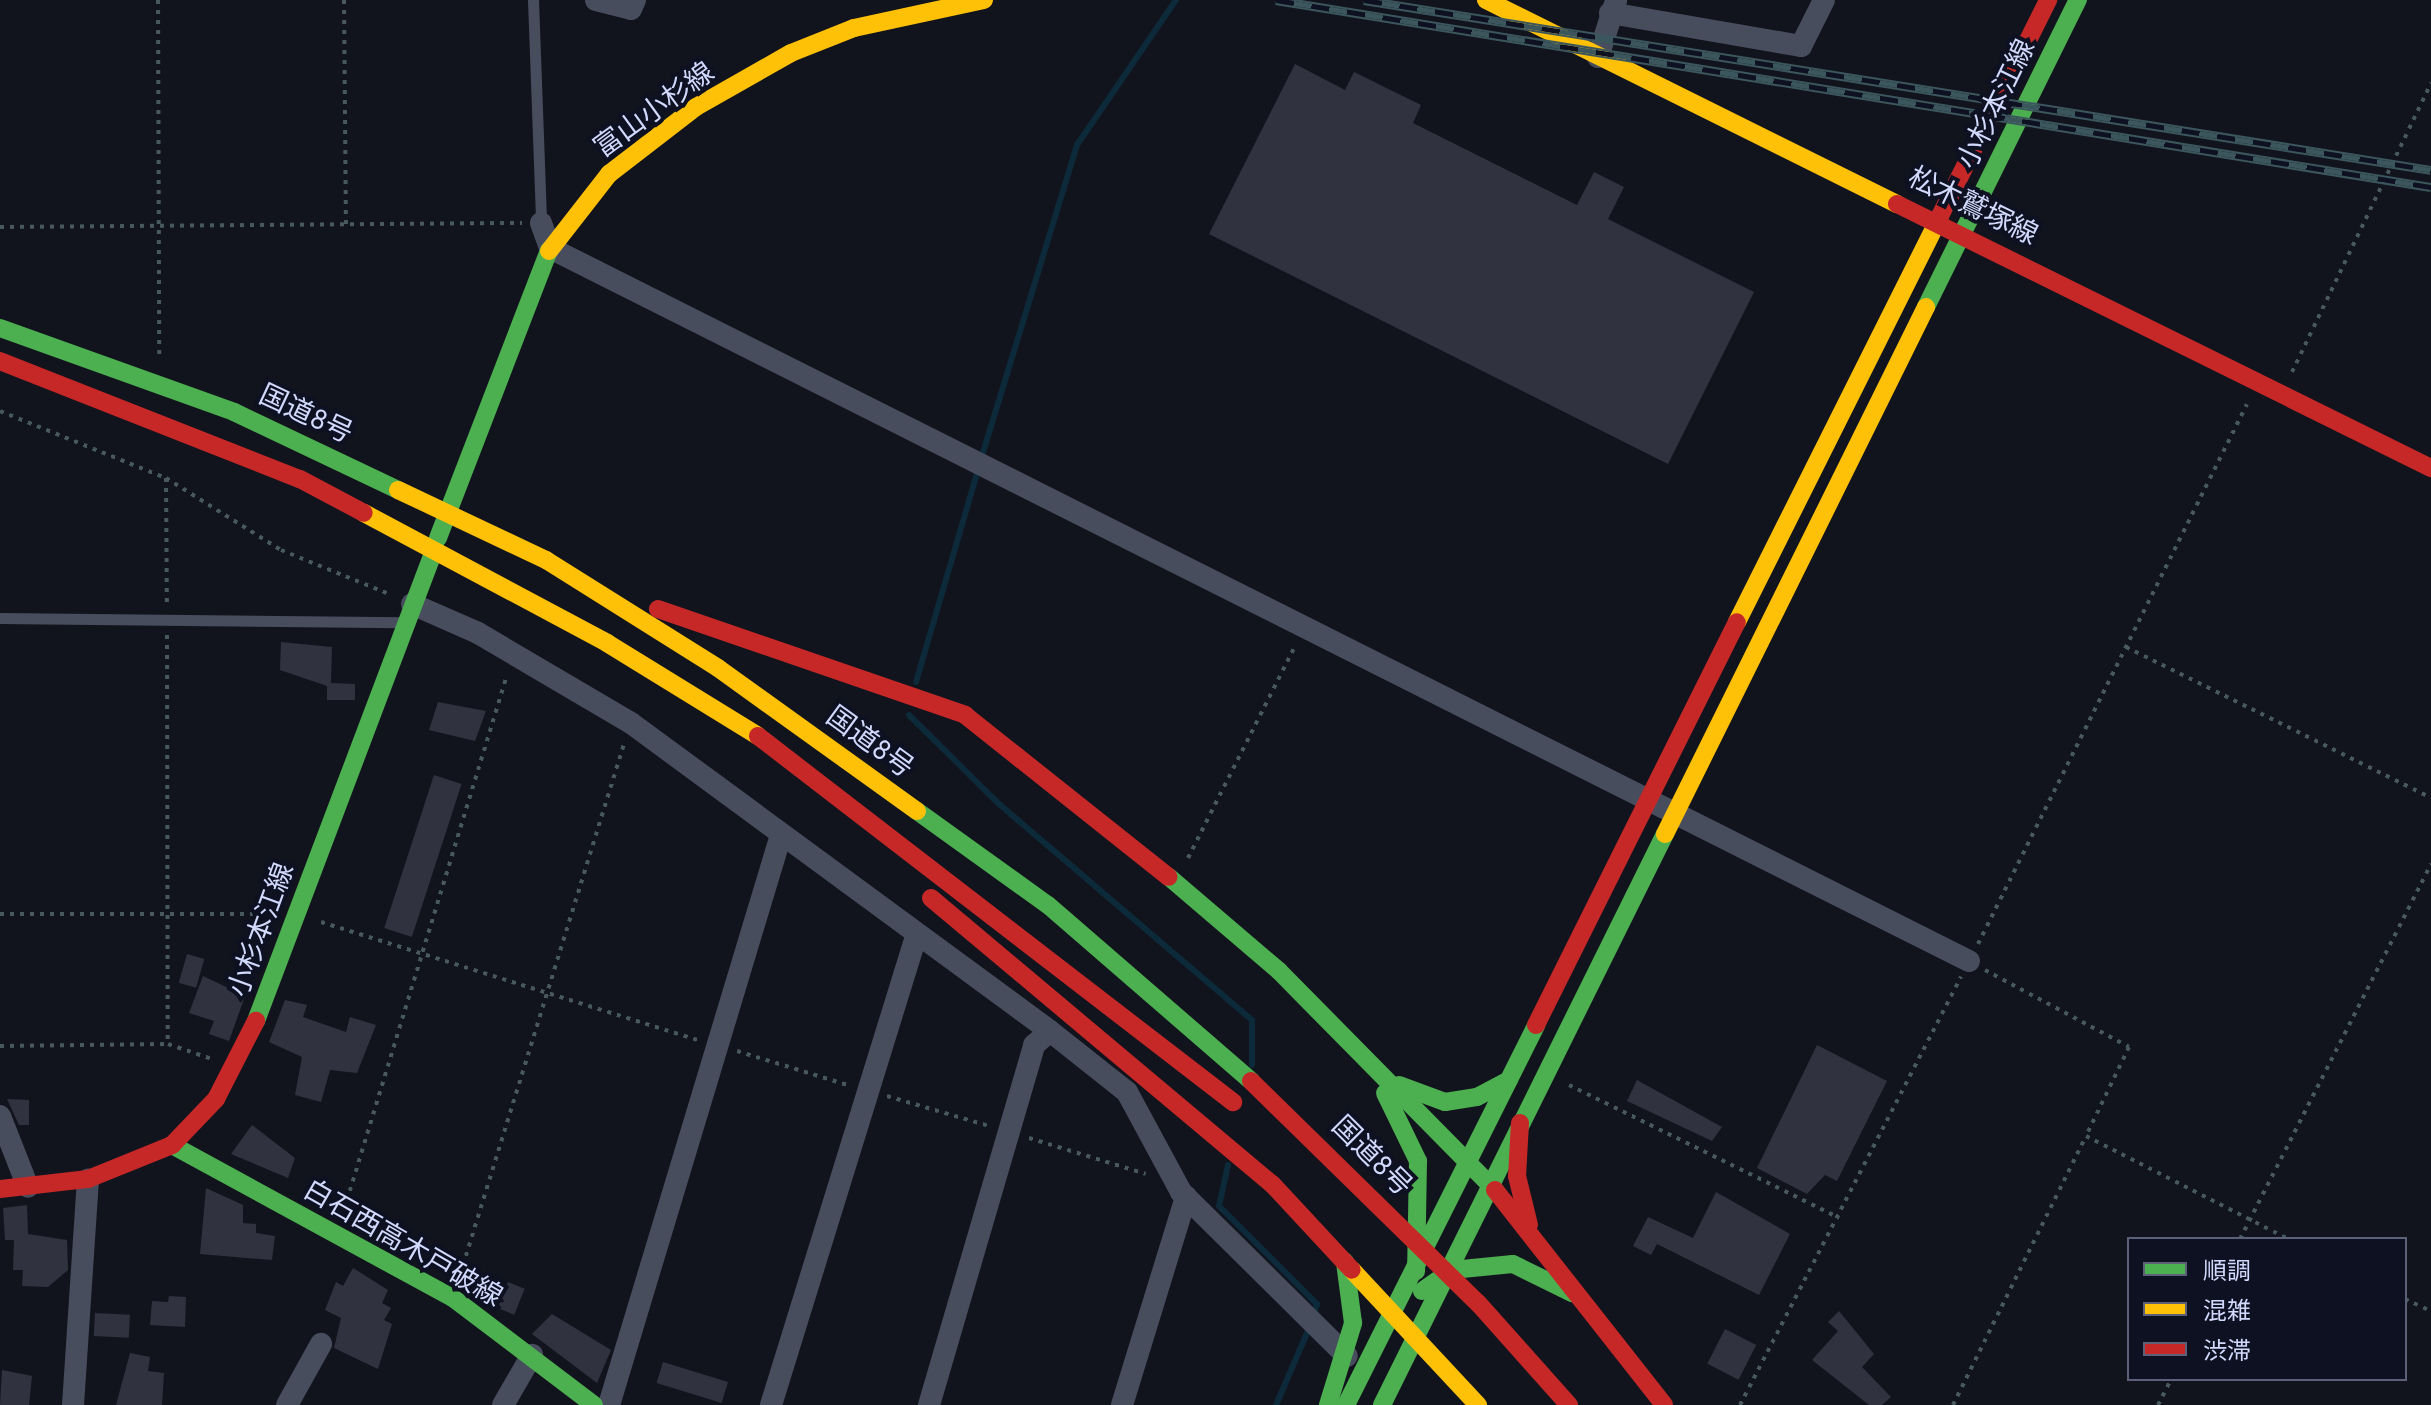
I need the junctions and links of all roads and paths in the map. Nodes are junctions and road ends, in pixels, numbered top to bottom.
1 (158, 0) edge
2 (344, 0) edge
3 (533, 0) edge
4 (596, 0) edge
5 (635, 0) edge
6 (984, 0) edge
7 (1486, 0) edge
8 (1824, 0) edge
9 (2048, 0) edge
10 (2078, 0) edge
11 (1613, 6) edge
12 (1598, 57) junction
13 (2431, 83) edge
14 (1936, 218) junction
15 (541, 223) junction
16 (346, 225) junction
17 (162, 226) junction
18 (0, 227) edge
19 (1965, 233) junction
20 (550, 248) junction
21 (0, 328) edge
22 (0, 361) edge
23 (2258, 381) junction
24 (159, 385) junction
25 (0, 411) edge
26 (2431, 468) edge
27 (166, 478) junction
28 (446, 507) junction
29 (435, 548) junction
30 (546, 560) junction
31 (408, 613) junction
32 (0, 618) edge
33 (167, 618) junction
34 (1301, 627) junction
35 (607, 643) junction
36 (2126, 647) junction
37 (514, 654) junction
38 (631, 723) junction
39 (2431, 798) edge
40 (1647, 802) junction
41 (1673, 814) junction
42 (781, 835) junction
43 (2431, 864) edge
44 (1176, 881) junction
45 (0, 914) edge
46 (168, 914) junction
47 (297, 914) junction
48 (917, 934) junction
49 (1969, 961) junction
50 (2006, 981) dead end
51 (1050, 1031) junction
52 (168, 1044) junction
53 (0, 1046) edge
54 (1369, 1065) junction
55 (237, 1068) junction
56 (1544, 1074) junction
57 (1509, 1080) junction
58 (0, 1116) edge
59 (1253, 1120) dead end
60 (1520, 1123) junction
61 (2086, 1136) junction
62 (172, 1145) junction
63 (1470, 1158) junction
64 (88, 1179) junction
65 (1492, 1185) junction
66 (28, 1187) junction
67 (0, 1189) edge
68 (1186, 1197) junction
69 (1839, 1218) junction
70 (2250, 1219) junction
71 (1532, 1234) junction
72 (337, 1235) junction
73 (2241, 1237) edge
74 (2284, 1237) edge
75 (1393, 1255) dead end
76 (1345, 1262) junction
77 (1452, 1270) junction
78 (1416, 1271) junction
79 (453, 1298) junction
80 (2407, 1300) edge
81 (1589, 1304) junction
82 (1395, 1310) junction
83 (1447, 1311) dead end
84 (2431, 1311) edge
85 (1416, 1335) junction
86 (321, 1344) dead end
87 (532, 1355) junction
88 (1347, 1356) junction
89 (2170, 1381) edge
90 (73, 1405) edge
91 (287, 1405) edge
92 (503, 1405) edge
93 (594, 1405) edge
94 (609, 1405) edge
95 (771, 1405) edge
96 (929, 1405) edge
97 (1122, 1405) edge
98 (1328, 1405) edge
99 (1346, 1405) edge
100 (1382, 1405) edge
101 (1478, 1405) edge
102 (1569, 1405) edge
103 (1664, 1405) edge
104 (1740, 1405) edge
105 (1953, 1405) edge
106 (2158, 1405) edge

1 - 17 path
2 - 16 path
3 - 15 lane
4 - 5 street
6 - 20 main road, 富山小杉線
7 - 12 main road, 松木鷲塚線
8 - 11 street
9 - 14 main road, 小杉本江線
10 - 19 main road, 小杉本江線
11 - 12 street
12 - 14 main road, 松木鷲塚線
13 - 23 path
14 - 19 main road, 松木鷲塚線
14 - 40 main road, 小杉本江線
15 - 16 path
15 - 20 street
16 - 17 path
17 - 18 path
17 - 24 path
19 - 23 main road, 松木鷲塚線
19 - 41 main road, 小杉本江線
20 - 28 main road, 富山小杉線
20 - 34 street
21 - 24 main road, 国道8号
22 - 29 main road, 国道8号
23 - 26 main road, 松木鷲塚線
23 - 36 path
24 - 28 main road, 国道8号
25 - 27 path
27 - 31 path
27 - 33 path
28 - 29 main road, 富山小杉線
28 - 30 main road, 国道8号
29 - 31 main road, 小杉本江線
29 - 35 main road, 国道8号
30 - 44 main road
30 - 102 main road, 国道8号, bridge
31 - 33 lane
31 - 37 street
31 - 47 main road, 小杉本江線
32 - 33 lane
33 - 46 path
34 - 40 street
34 - 44 path
35 - 59 main road, 国道8号
35 - 76 main road
36 - 39 path
36 - 49 path
37 - 38 street
37 - 72 path
38 - 42 street
38 - 79 path
40 - 41 street
40 - 57 main road, 小杉本江線
41 - 49 street
41 - 56 main road, 小杉本江線
42 - 48 street
42 - 94 street
43 - 70 path
44 - 54 main road
45 - 46 path
46 - 47 path
46 - 52 path
47 - 55 main road, 小杉本江線
48 - 51 street
48 - 95 street
49 - 69 path
50 - 61 path
51 - 68 street
51 - 96 street
52 - 53 path
52 - 55 path
54 - 57 main road
54 - 63 main road
54 - 78 main road
55 - 62 main road, 小杉本江線
56 - 60 main road, 小杉本江線
56 - 69 path
57 - 63 main road, 小杉本江線
58 - 66 street
60 - 65 main road, 小杉本江線
60 - 71 main road
61 - 70 path
61 - 105 path
62 - 64 main road, 小杉本江線
62 - 72 main road, 白石西高木戸破線
63 - 65 main road
63 - 78 main road, 小杉本江線
64 - 66 main road, 小杉本江線
64 - 90 street
65 - 71 main road
65 - 77 main road, 小杉本江線
66 - 67 main road, 小杉本江線
68 - 88 street
68 - 97 street
69 - 104 path
70 - 73 path
70 - 74 path
71 - 81 main road
72 - 79 main road, 白石西高木戸破線
75 - 83 main road
76 - 82 main road
76 - 88 main road
77 - 81 main road
77 - 82 main road
77 - 85 main road, 小杉本江線
78 - 82 main road, 小杉本江線
79 - 87 main road, 白石西高木戸破線
80 - 84 path
81 - 103 main road
82 - 85 main road
82 - 99 main road, 小杉本江線
85 - 100 main road, 小杉本江線
85 - 101 main road
86 - 91 street
87 - 92 street
87 - 93 main road, 白石西高木戸破線
88 - 98 main road
89 - 106 path

